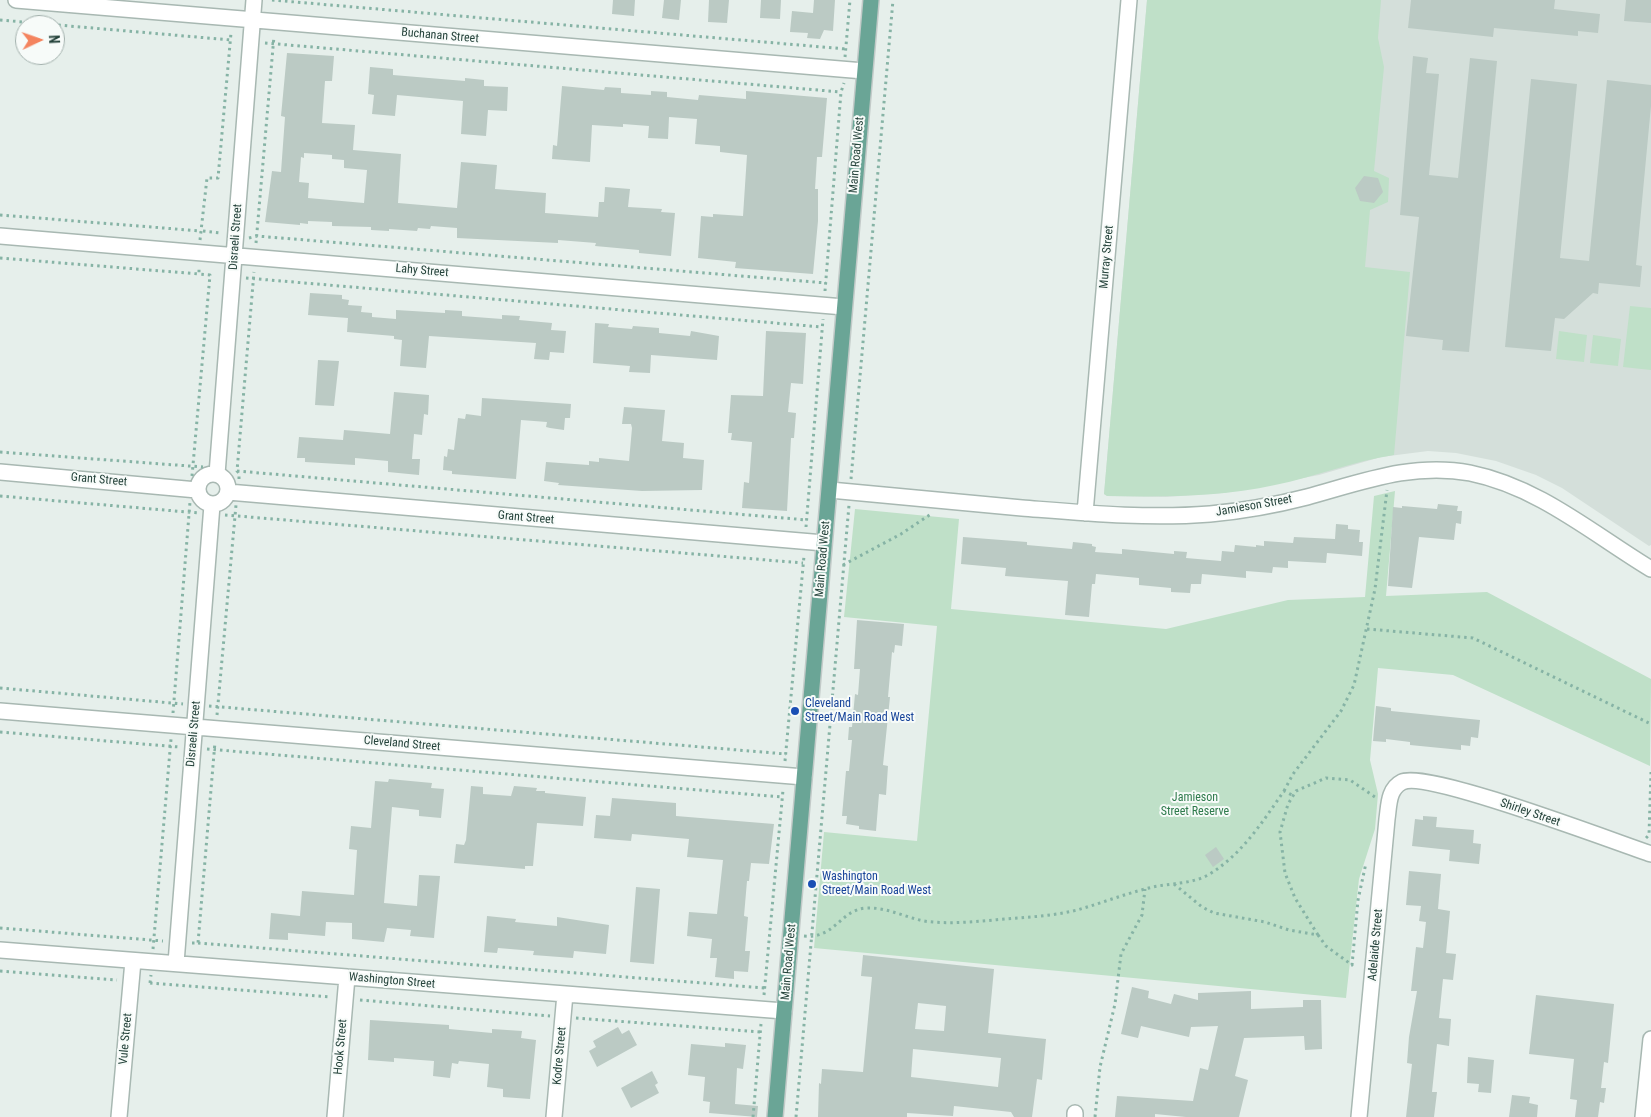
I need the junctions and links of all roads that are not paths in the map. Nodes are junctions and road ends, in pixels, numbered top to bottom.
1 (16, 0) edge
2 (254, 0) edge
3 (871, 0) edge
4 (1129, 0) edge
5 (253, 20) junction
6 (864, 71) junction
7 (0, 236) edge
8 (234, 255) junction
9 (844, 307) junction
10 (217, 471) junction
11 (0, 472) edge
12 (198, 490) junction
13 (830, 490) junction
14 (228, 492) junction
15 (212, 510) junction
16 (1086, 513) junction
17 (824, 543) junction
18 (1651, 569) edge
19 (0, 711) edge
20 (194, 726) junction
21 (804, 777) junction
22 (1406, 780) joint
23 (1651, 854) edge
24 (0, 950) edge
25 (133, 961) junction
26 (176, 963) junction
27 (347, 977) junction
28 (565, 994) junction
29 (784, 1010) junction
30 (1651, 1039) edge
31 (119, 1117) edge
32 (335, 1117) edge
33 (554, 1117) edge
34 (775, 1117) edge
35 (1359, 1117) edge
36 (1643, 1117) edge

1 - 5 street, Buchanan Street
2 - 5 street, Disraeli Street
3 - 6 main road, Main Road West
4 - 16 street, Murray Street
5 - 6 street, Buchanan Street
5 - 8 street, Disraeli Street
6 - 9 main road, Main Road West
7 - 8 street, Lahy Street
8 - 9 street, Lahy Street
8 - 10 street, Disraeli Street
9 - 13 main road, Main Road West
10 - 12 street
10 - 14 street
11 - 12 street, Grant Street
12 - 15 street
13 - 16 street, Jamieson Street
13 - 17 main road, Main Road West
14 - 15 street
14 - 17 street, Grant Street
15 - 20 street, Disraeli Street
16 - 18 street, Jamieson Street
17 - 21 main road, Main Road West
19 - 20 street, Cleveland Street
20 - 21 street, Cleveland Street
20 - 26 street, Disraeli Street
21 - 29 main road, Main Road West
22 - 23 street, Shirley Street
22 - 35 street, Adelaide Street
24 - 25 street, Washington Street
25 - 26 street, Washington Street
25 - 31 street, Vule Street
26 - 27 street, Washington Street
27 - 28 street, Washington Street
27 - 32 street, Hook Street
28 - 29 street, Washington Street
28 - 33 street, Kodre Street
29 - 34 main road, Main Road West
30 - 36 street

